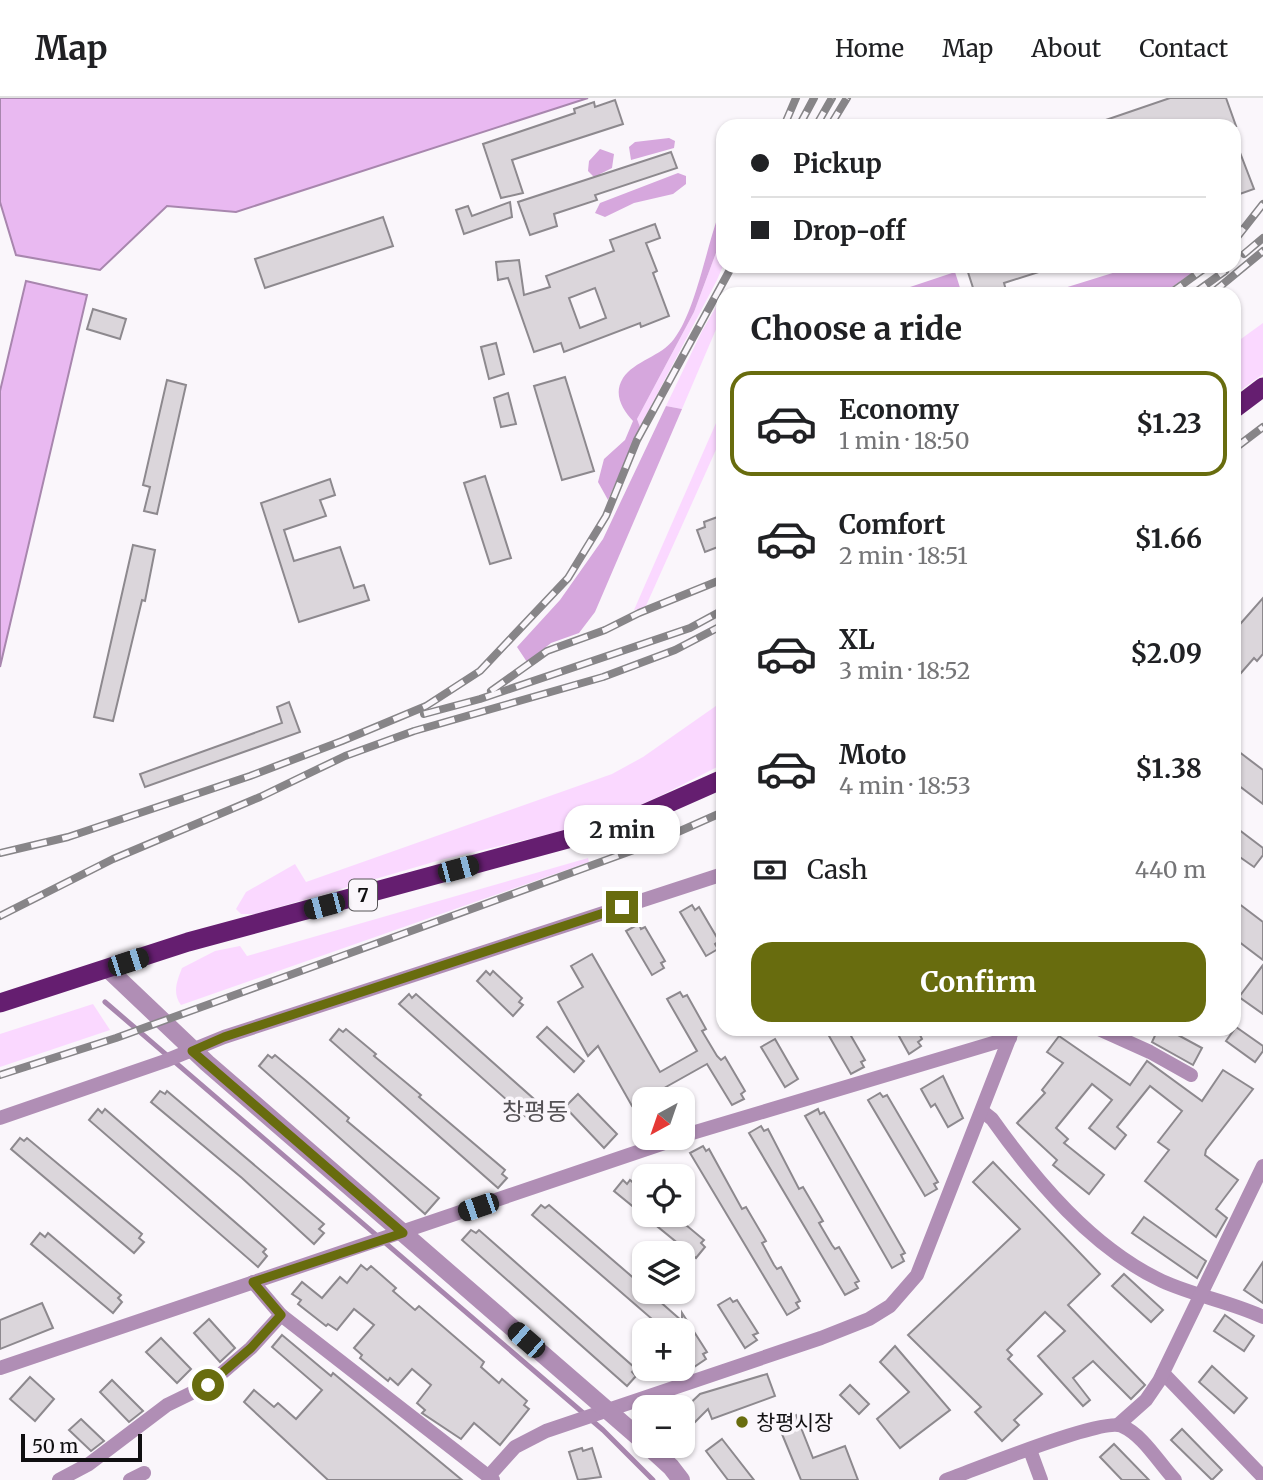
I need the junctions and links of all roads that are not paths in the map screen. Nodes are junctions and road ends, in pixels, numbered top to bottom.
1 (1263, 387) edge
2 (1241, 404) edge
3 (716, 782) edge
4 (716, 876) edge
5 (108, 969) junction
6 (0, 1003) edge
7 (1005, 1036) edge
8 (1010, 1036) edge
9 (1115, 1036) edge
10 (178, 1056) junction
11 (1191, 1075) dead end
12 (982, 1111) junction
13 (0, 1118) edge
14 (695, 1132) edge
15 (642, 1150) edge
16 (1263, 1166) edge
17 (403, 1233) junction
18 (253, 1282) junction
19 (1201, 1297) junction
20 (281, 1315) junction
21 (1263, 1317) edge
22 (0, 1368) edge
23 (1163, 1373) junction
24 (593, 1415) junction
25 (1119, 1424) junction
26 (632, 1436) edge
27 (1030, 1450) junction
28 (661, 1458) edge
29 (144, 1473) dead end
30 (1263, 1477) edge
31 (491, 1478) edge
32 (59, 1480) edge
33 (130, 1480) edge
34 (681, 1480) edge
35 (947, 1480) edge
36 (1041, 1480) edge
37 (1175, 1480) edge

1 - 2 highway
3 - 5 highway, 7
4 - 10 street
5 - 6 highway, 7
5 - 10 street
7 - 14 street
8 - 12 street
9 - 11 street
10 - 13 street
10 - 17 street
12 - 19 street
12 - 24 street
15 - 17 street
16 - 19 street
17 - 18 street
17 - 24 street
18 - 20 street
18 - 22 street
19 - 21 street
19 - 23 street
20 - 31 street
20 - 32 street
23 - 25 street
23 - 30 street
24 - 26 street
24 - 31 street
25 - 27 street
25 - 37 street
27 - 35 street
27 - 36 street
28 - 34 street
29 - 33 street

